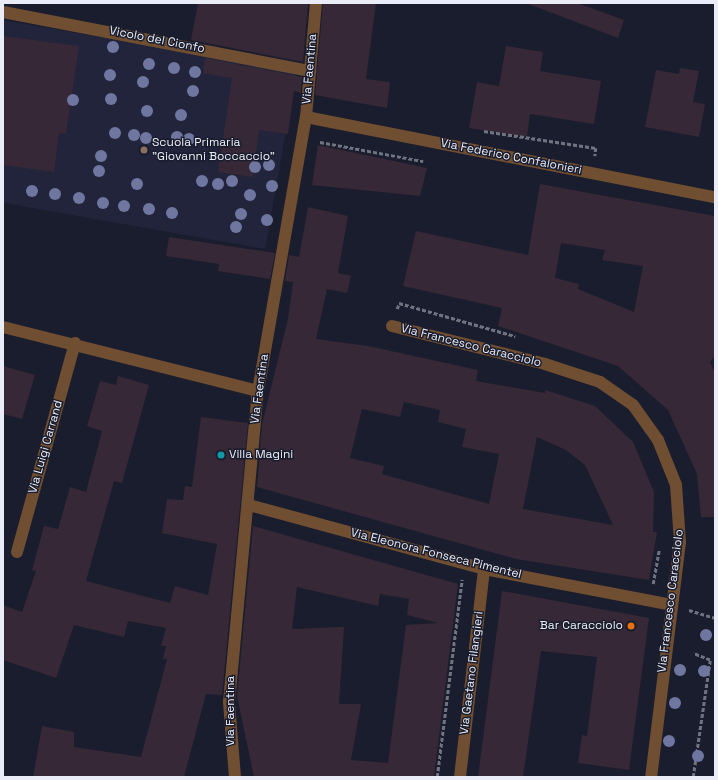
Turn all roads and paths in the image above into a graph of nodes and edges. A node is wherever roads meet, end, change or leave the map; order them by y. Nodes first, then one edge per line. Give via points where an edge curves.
1 (316, 3) edge
2 (3, 12) edge
3 (310, 71) junction
4 (306, 117) junction
5 (314, 141) dead end
6 (431, 162) dead end
7 (715, 197) edge
8 (392, 326) joint
9 (3, 327) edge
10 (517, 337) dead end
11 (75, 343) junction
12 (258, 390) junction
13 (249, 505) junction
14 (660, 542) dead end
15 (16, 552) dead end
16 (484, 569) junction
17 (462, 580) dead end
18 (653, 585) dead end
19 (672, 605) junction
20 (715, 618) edge
21 (693, 653) dead end
22 (235, 777) edge
23 (437, 777) edge
24 (460, 777) edge
25 (651, 777) edge
26 (693, 777) edge

1 - 3 street, Via Faentina
2 - 3 street, Vicolo del Cionfo
3 - 4 street, Via Faentina
4 - 7 street, Via Federico Confalonieri
4 - 12 street, Via Faentina
5 - 6 path
8 - 10 path via 399,303
8 - 19 street, Via Francesco Caracciolo via 572,372 600,382 633,405 658,440 676,485 680,542
9 - 11 street
11 - 12 street
11 - 15 street, Via Luigi Carrand
12 - 13 street, Via Faentina
13 - 16 street, Via Eleonora Fonseca Pimentel
13 - 22 street, Via Faentina via 229,702
14 - 18 path
16 - 19 street, Via Eleonora Fonseca Pimentel
16 - 24 street, Via Gaetano Filangieri
17 - 23 path
19 - 20 path
19 - 25 street, Via Francesco Caracciolo
21 - 26 path via 710,660

